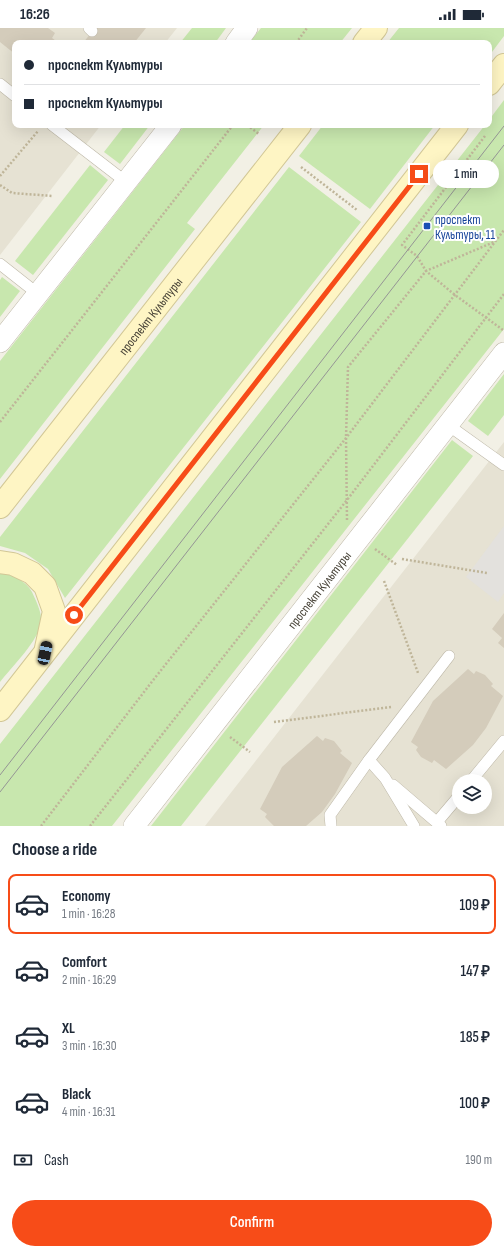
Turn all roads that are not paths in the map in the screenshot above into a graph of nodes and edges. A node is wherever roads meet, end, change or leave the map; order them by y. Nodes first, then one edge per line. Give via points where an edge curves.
1 (247, 28) edge
2 (376, 28) edge
3 (238, 40) edge
4 (366, 40) edge
5 (504, 65) edge
6 (492, 80) edge
7 (0, 84) edge
8 (12, 94) edge
9 (56, 128) edge
10 (169, 128) edge
11 (298, 128) edge
12 (455, 128) edge
13 (126, 182) junction
14 (0, 264) edge
15 (38, 294) junction
16 (0, 342) edge
17 (504, 353) edge
18 (448, 425) junction
19 (504, 465) edge
20 (0, 507) edge
21 (0, 562) edge
22 (45, 653) junction
23 (449, 656) dead end
24 (0, 710) edge
25 (504, 741) edge
26 (369, 760) junction
27 (477, 774) edge
28 (385, 778) junction
29 (452, 806) edge
30 (439, 824) edge
31 (134, 826) edge
32 (331, 826) edge
33 (414, 826) edge

1 - 3 street
2 - 4 main road
5 - 6 main road
7 - 8 lane
9 - 13 lane
10 - 13 street
11 - 20 main road, проспект Культуры
12 - 22 main road
13 - 15 street
14 - 15 lane
15 - 16 street
17 - 18 street, проспект Культуры
18 - 19 lane
18 - 31 street, проспект Культуры
21 - 22 main road via 13,564 32,573 45,586 54,611
22 - 24 main road
23 - 26 lane
25 - 27 lane
26 - 28 lane
26 - 32 lane via 330,815
28 - 30 lane
28 - 33 lane
29 - 30 lane

